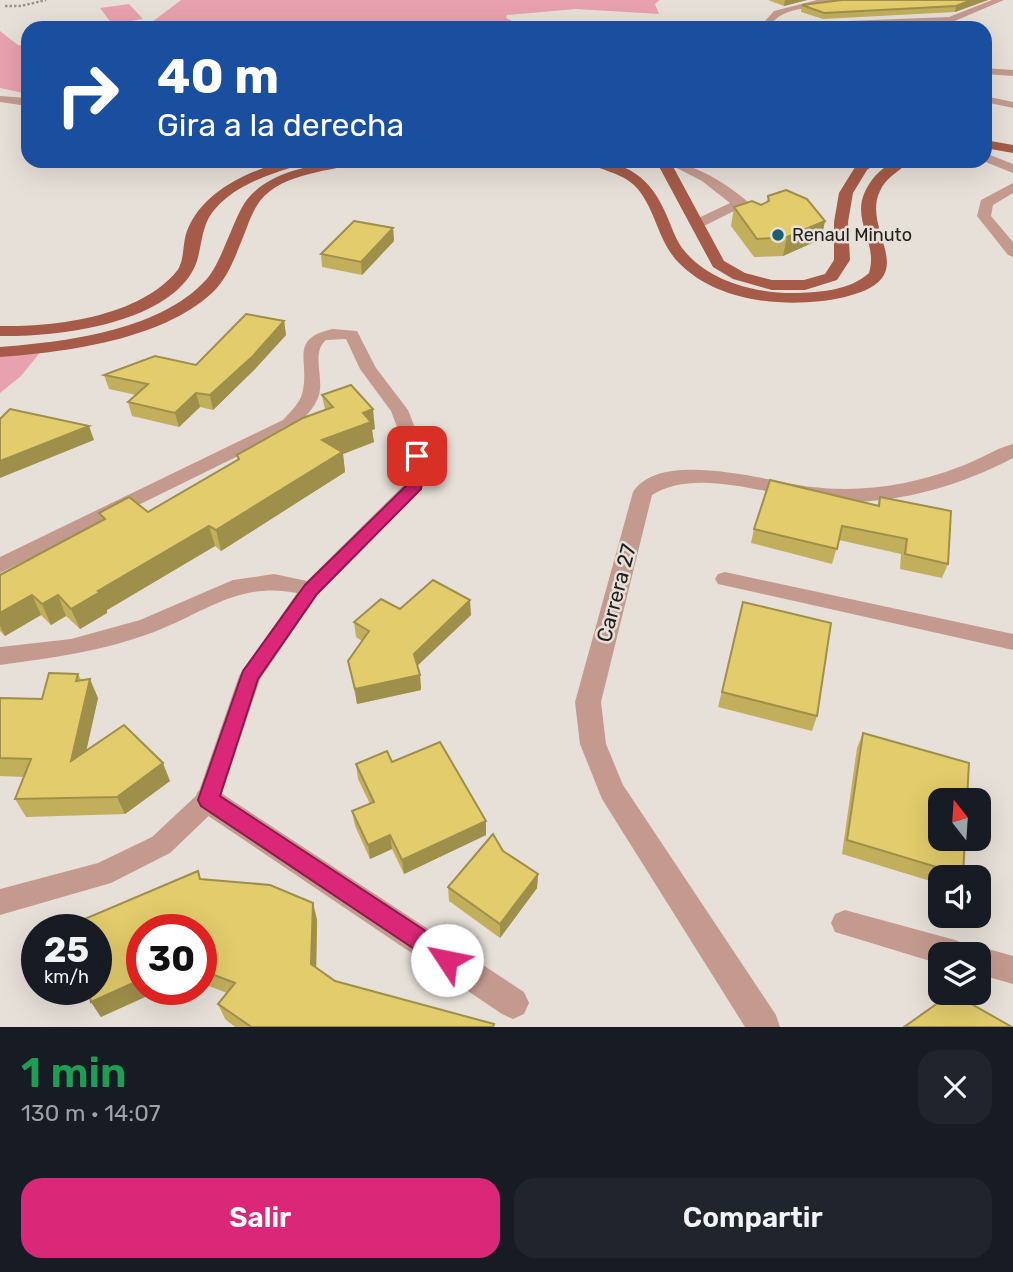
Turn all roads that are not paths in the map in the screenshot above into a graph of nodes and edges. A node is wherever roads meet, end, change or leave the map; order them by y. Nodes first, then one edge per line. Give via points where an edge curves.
1 (846, 0) edge
2 (1000, 0) edge
3 (767, 21) edge
4 (907, 21) edge
5 (992, 72) edge
6 (1013, 73) edge
7 (0, 99) edge
8 (992, 100) edge
9 (21, 101) edge
10 (1013, 105) edge
11 (992, 145) edge
12 (1013, 149) edge
13 (992, 153) edge
14 (1013, 156) edge
15 (992, 160) edge
16 (273, 168) edge
17 (322, 168) edge
18 (619, 168) edge
19 (667, 168) edge
20 (684, 168) edge
21 (861, 168) edge
22 (892, 168) edge
23 (1013, 169) edge
24 (1013, 187) edge
25 (1006, 194) edge
26 (738, 204) junction
27 (757, 217) edge
28 (697, 224) junction
29 (1013, 252) edge
30 (0, 331) edge
31 (0, 352) edge
32 (1013, 450) edge
33 (0, 566) edge
34 (725, 579) dead end
35 (311, 589) junction
36 (1013, 642) edge
37 (0, 656) edge
38 (208, 800) junction
39 (0, 902) edge
40 (845, 923) dead end
41 (928, 946) edge
42 (991, 964) edge
43 (1013, 970) edge
44 (513, 1003) dead end
45 (764, 1027) edge

1 - 3 lane via 783,10
2 - 4 lane via 950,20
5 - 6 street
7 - 9 street
8 - 10 lane
11 - 12 main road
13 - 14 main road
15 - 23 street
16 - 30 main road via 216,199 200,215 185,272 161,295 122,312 62,328
17 - 31 main road via 271,185 252,201 221,270 206,289 178,307 98,338 42,350
18 - 22 main road via 648,190 674,248 690,267 743,292 785,299 827,296 873,279 880,264 868,216 871,195
19 - 28 main road
20 - 26 lane via 706,178
21 - 28 main road via 846,193 842,260 831,277 805,285 783,285 739,276 718,264
24 - 25 street
25 - 29 street via 986,203 985,216
26 - 27 lane
26 - 28 lane
32 - 45 street, Carrera 27 via 987,465 873,495 816,494 694,476 661,481 643,492 588,702 593,744 612,792
33 - 35 lane via 289,424 312,390 309,353 317,340 333,332 352,334 368,369 398,410 417,456 415,485
34 - 36 lane
35 - 37 lane via 274,582 233,587 146,626 71,647
35 - 38 lane via 250,677
38 - 39 lane via 161,845 102,874
38 - 44 street
40 - 41 lane
42 - 43 lane

